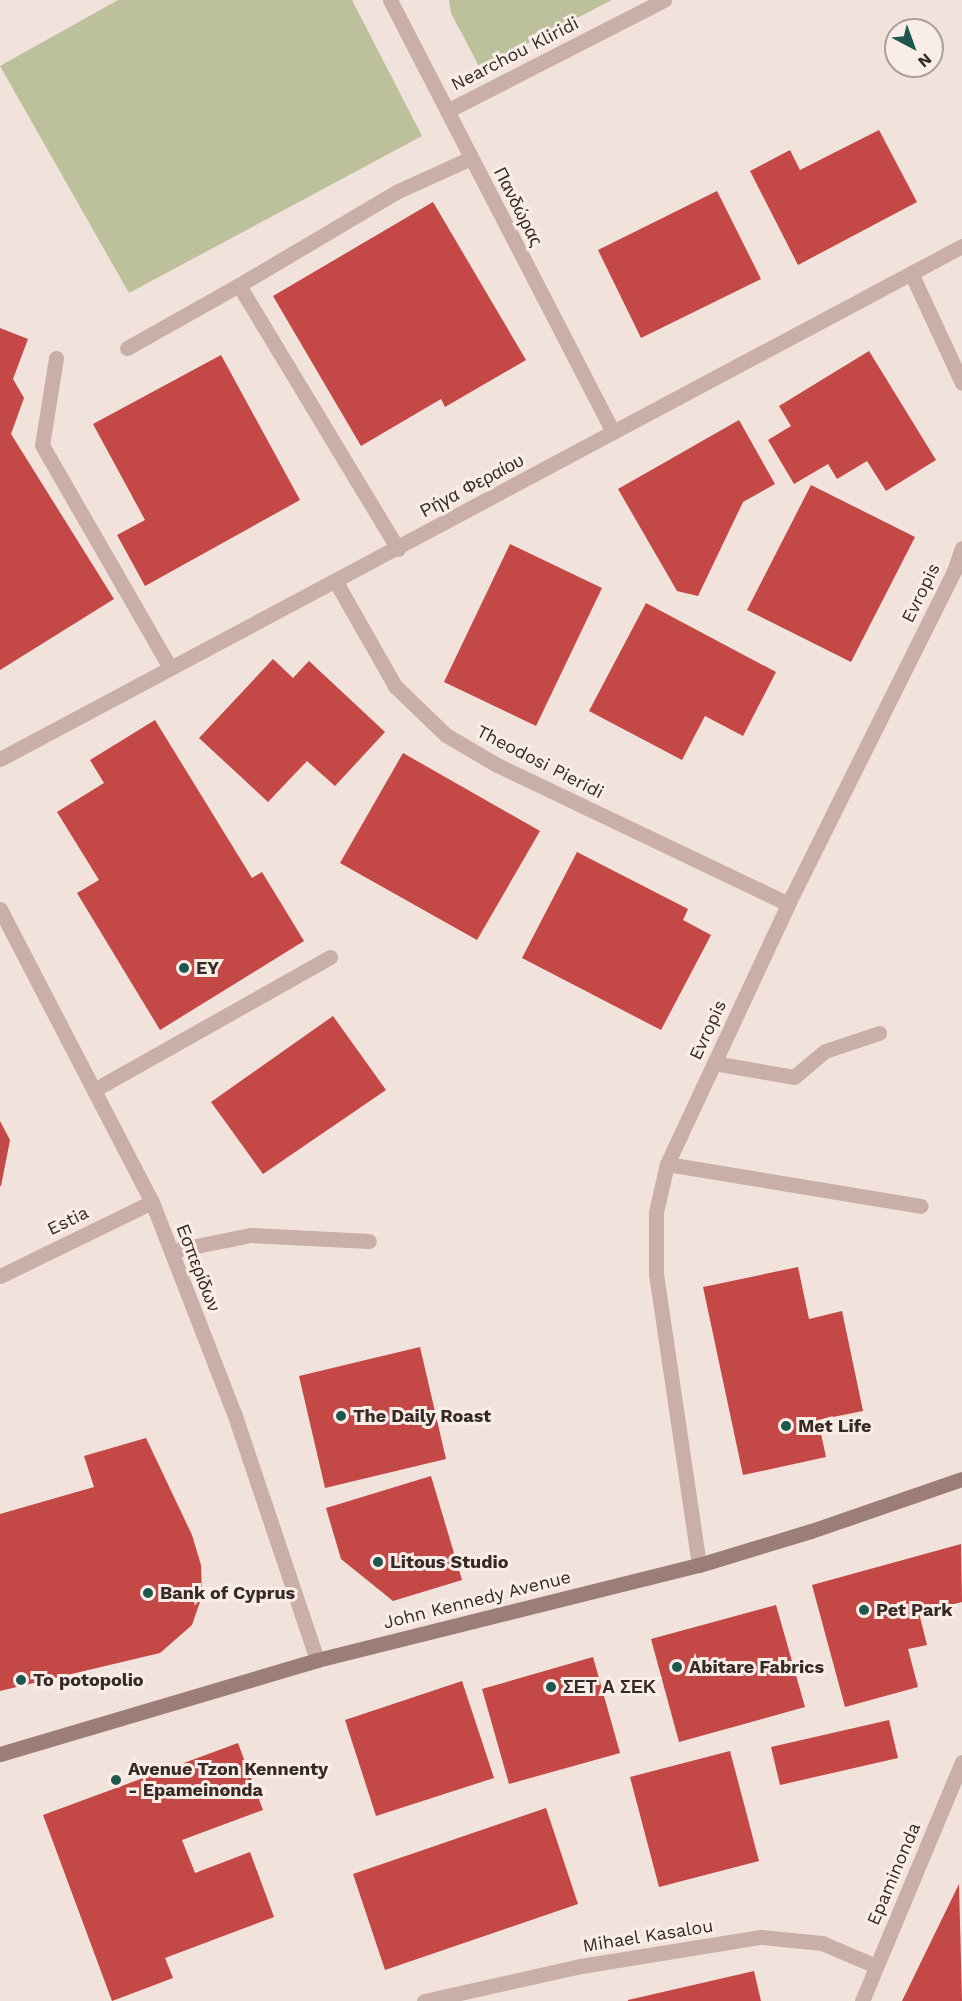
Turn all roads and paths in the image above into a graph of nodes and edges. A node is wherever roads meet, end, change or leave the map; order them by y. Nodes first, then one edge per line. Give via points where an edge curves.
1 (390, 0) edge
2 (664, 0) edge
3 (447, 111) junction
4 (471, 158) junction
5 (962, 246) edge
6 (911, 273) junction
7 (239, 285) junction
8 (127, 348) dead end
9 (56, 358) dead end
10 (962, 383) edge
11 (613, 432) junction
12 (962, 548) edge
13 (398, 549) junction
14 (336, 582) junction
15 (170, 668) junction
16 (0, 759) edge
17 (788, 904) junction
18 (0, 909) edge
19 (330, 957) dead end
20 (879, 1033) dead end
21 (714, 1063) junction
22 (94, 1090) junction
23 (667, 1164) junction
24 (152, 1202) junction
25 (921, 1206) dead end
26 (369, 1241) dead end
27 (171, 1251) junction
28 (0, 1276) edge
29 (962, 1479) edge
30 (699, 1565) junction
31 (317, 1660) junction
32 (0, 1754) edge
33 (962, 1762) edge
34 (876, 1966) junction
35 (424, 2001) edge
36 (862, 2001) edge

1 - 3 street, Πανδώρας
2 - 3 street, Nearchou Kliridi
3 - 4 street, Πανδώρας
4 - 7 street via 396,192
4 - 11 street, Πανδώρας
5 - 6 street, Ρήγα Φεραίου
6 - 10 street
6 - 11 street, Ρήγα Φεραίου
7 - 8 street
7 - 13 street
9 - 15 street via 42,445
11 - 13 street, Ρήγα Φεραίου
12 - 17 street, Evropis via 954,572
13 - 14 street, Ρήγα Φεραίου
14 - 15 street, Ρήγα Φεραίου
14 - 17 street, Theodosi Pieridi via 395,686 446,735 497,765
15 - 16 street, Ρήγα Φεραίου
17 - 21 street, Evropis
18 - 22 street, Εσπερίδων
19 - 22 street
20 - 21 street via 825,1051 794,1077
21 - 23 street, Evropis
22 - 24 street, Εσπερίδων
23 - 25 street
23 - 30 street, Evropis via 656,1212 656,1274
24 - 27 street, Εσπερίδων
24 - 28 street, Estia
26 - 27 street via 251,1235
27 - 31 street, Εσπερίδων via 234,1413
29 - 30 main road, John Kennedy Avenue
30 - 31 main road, John Kennedy Avenue
31 - 32 main road, John Kennedy Avenue
33 - 34 street, Epaminonda
34 - 35 street, Mihael Kasalou via 822,1943 761,1937 581,1966
34 - 36 street, Epaminonda

